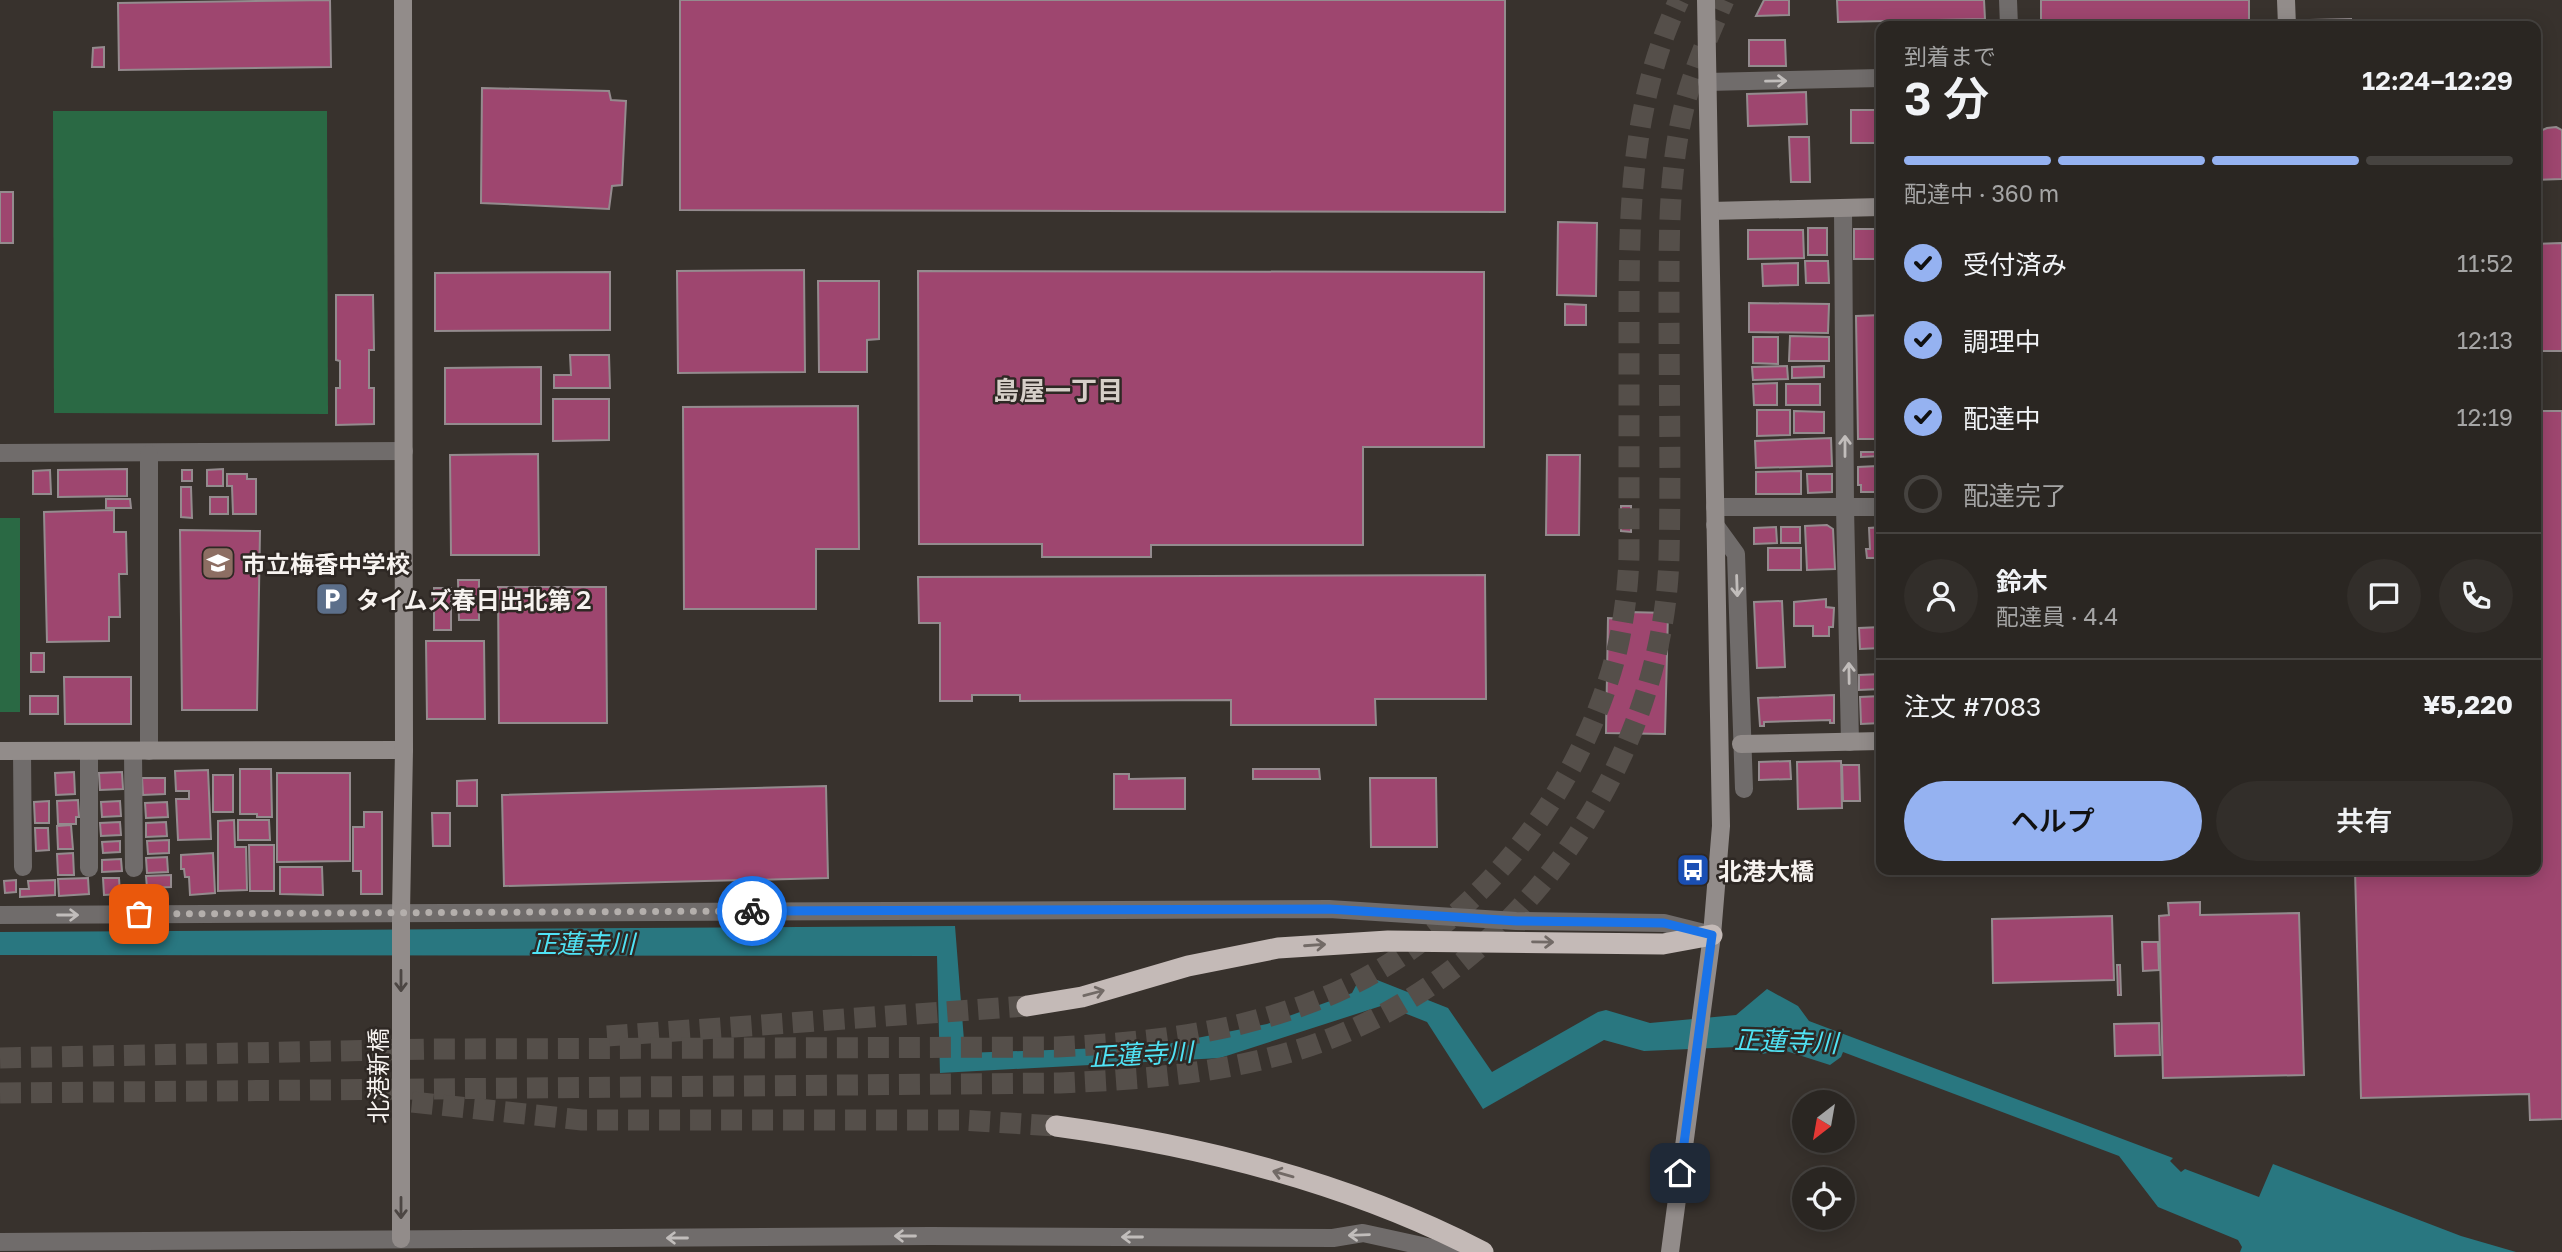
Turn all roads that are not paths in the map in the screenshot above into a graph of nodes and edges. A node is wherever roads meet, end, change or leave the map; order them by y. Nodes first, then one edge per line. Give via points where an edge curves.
1 (403, 0) edge
2 (1706, 0) edge
3 (2008, 0) edge
4 (2286, 0) edge
5 (2010, 21) edge
6 (2287, 21) edge
7 (1876, 78) edge
8 (1707, 82) junction
9 (1876, 207) edge
10 (1843, 208) junction
11 (1710, 211) junction
12 (404, 451) junction
13 (0, 453) edge
14 (149, 454) junction
15 (1876, 506) edge
16 (1845, 507) junction
17 (1715, 516) junction
18 (1850, 741) junction
19 (1876, 741) edge
20 (1741, 744) junction
21 (404, 750) junction
22 (0, 751) edge
23 (22, 751) junction
24 (89, 751) junction
25 (141, 751) junction
26 (1744, 789) dead end
27 (23, 867) dead end
28 (89, 868) dead end
29 (134, 868) dead end
30 (401, 912) junction
31 (0, 915) edge
32 (1712, 935) junction
33 (1027, 1006) tunnel mouth
34 (1056, 1126) tunnel mouth
35 (0, 1242) edge
36 (930, 1244) edge
37 (1332, 1245) edge
38 (404, 1246) edge
39 (1450, 1252) edge
40 (1483, 1252) edge
41 (1670, 1252) edge

1 - 12 street, 北港新橋
2 - 8 street
3 - 5 street
4 - 6 street
8 -> 7 street
8 - 11 street
9 - 10 street
10 - 11 street
16 -> 10 street
11 - 17 street
12 - 14 street
12 - 21 street, 北港新橋
13 - 14 street
14 - 25 street
15 - 16 street
16 - 17 street
18 -> 16 street
17 -> 20 street via 1736,554
17 - 32 street via 1721,825
18 - 19 street
18 - 20 street
20 - 26 street
21 - 25 street
21 - 30 street, 北港新橋
22 - 23 street
23 - 24 street
23 - 27 street
24 - 25 street
24 - 28 street
25 - 29 street
31 -> 30 street
30 - 32 street via 1329,909 1517,921 1664,923
30 -> 38 street, 北港新橋, bridge
33 -> 32 highway via 1082,997 1188,966 1278,948 1388,941 1663,944
32 - 41 street
40 -> 34 highway via 1432,1226 1282,1173 1129,1136
35 - 38 street
37 -> 36 street
36 -> 38 street
39 -> 37 street via 1363,1233

